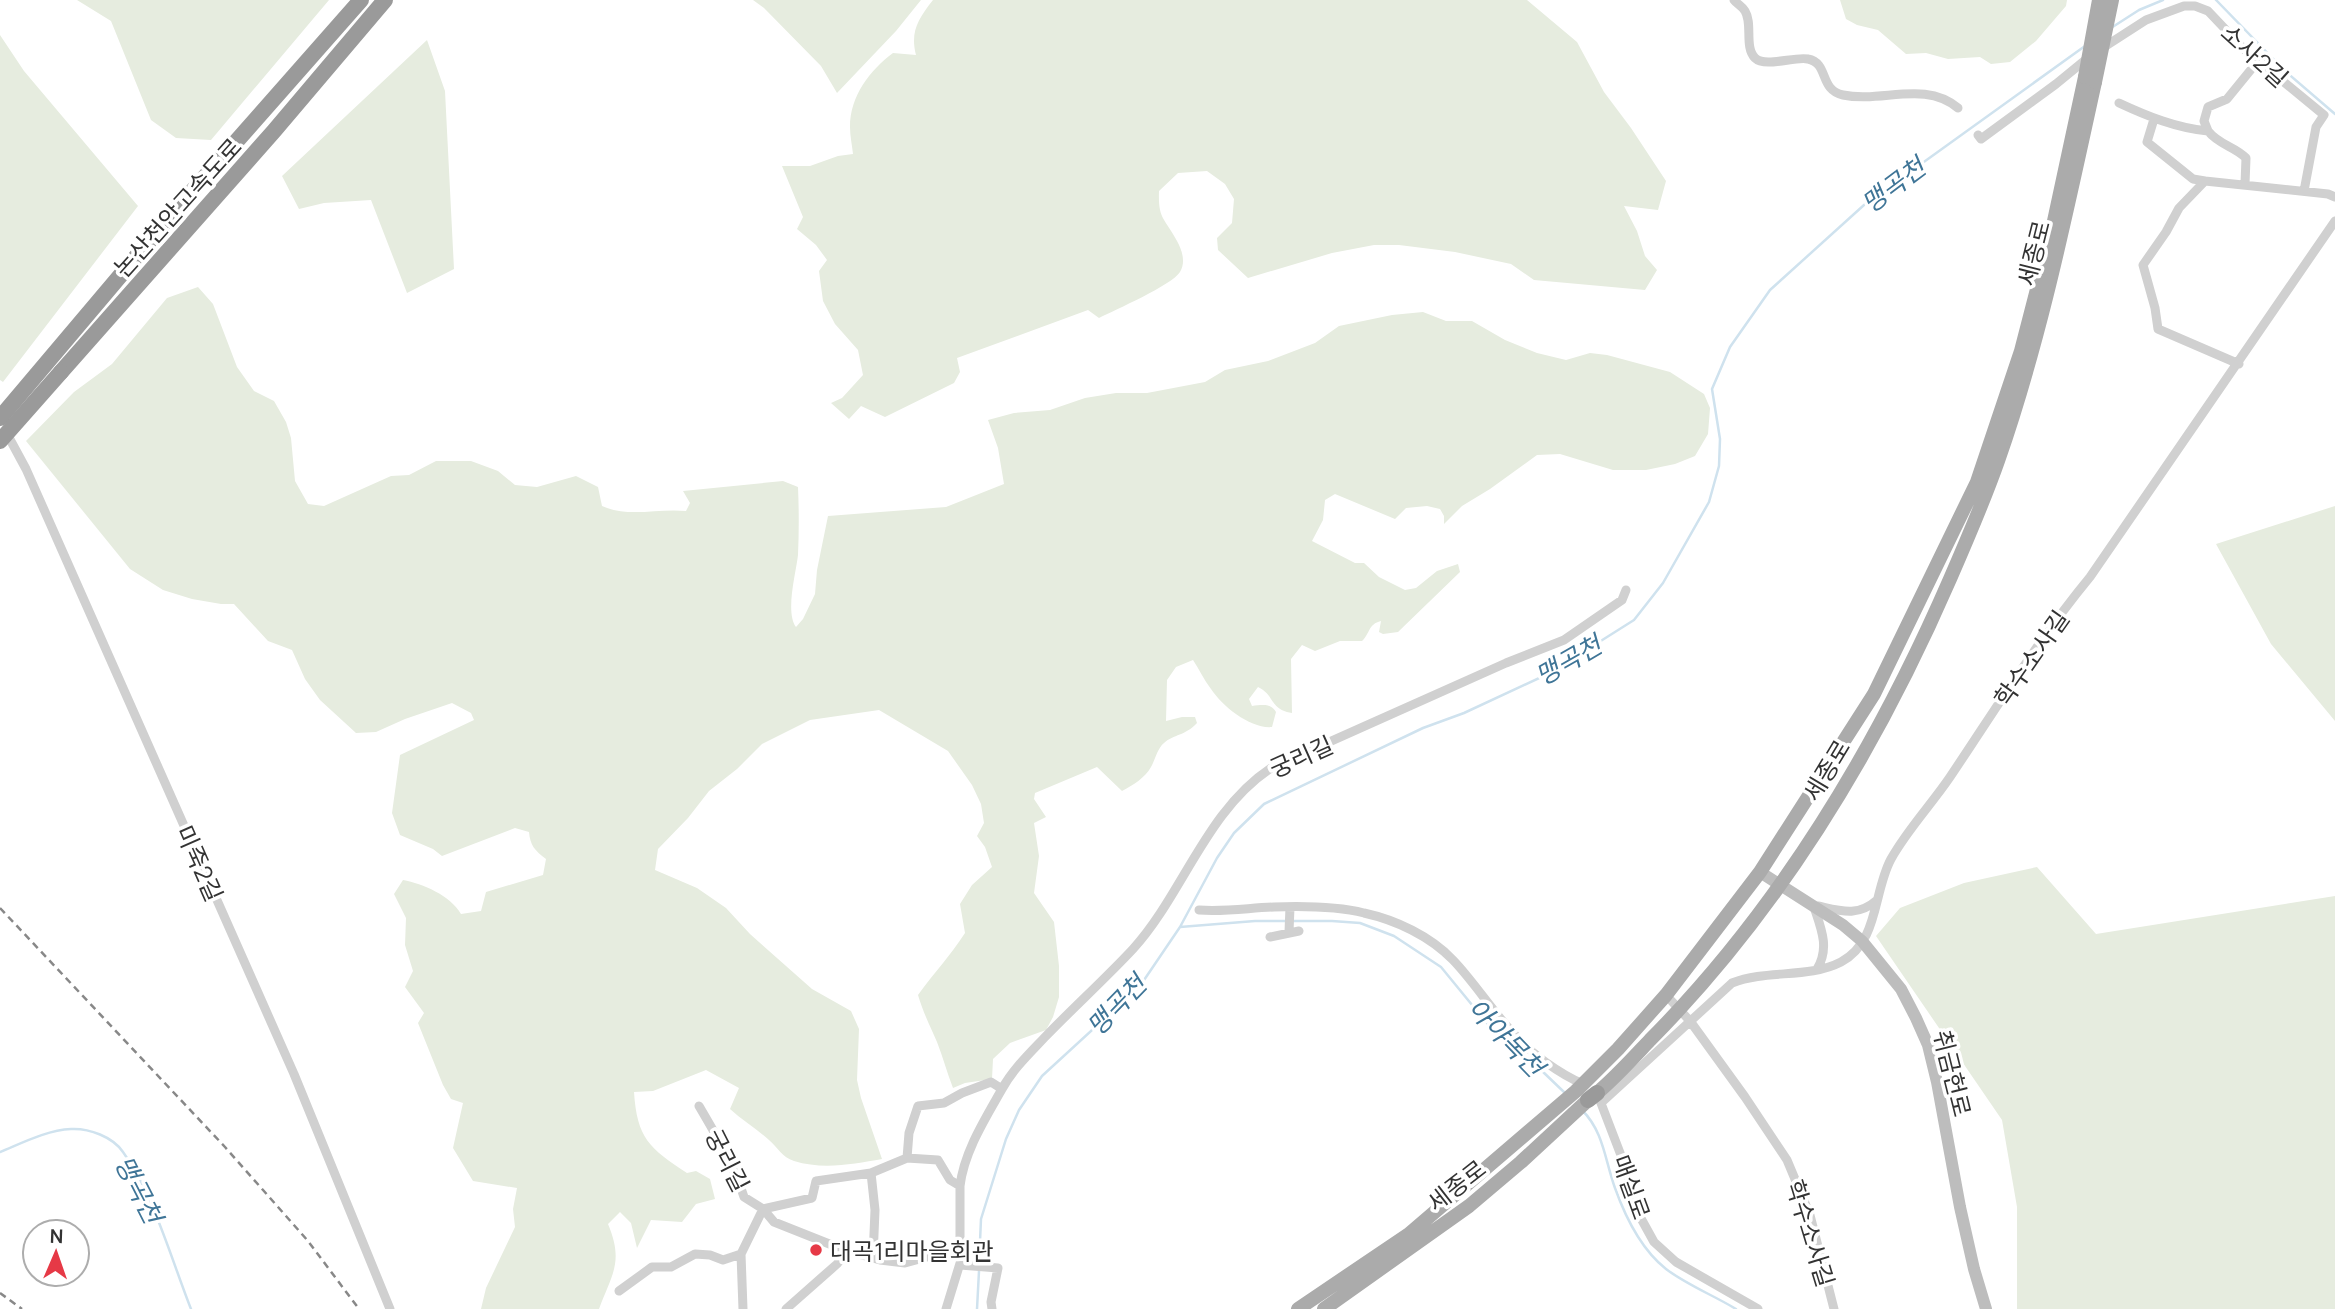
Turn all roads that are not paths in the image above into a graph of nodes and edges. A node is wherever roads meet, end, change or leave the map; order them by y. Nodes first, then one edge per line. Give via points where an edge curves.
1 (360, 0) edge
2 (385, 0) edge
3 (1734, 0) edge
4 (2099, 0) edge
5 (2112, 0) edge
6 (2258, 61) junction
7 (2090, 79) junction
8 (2119, 103) dead end
9 (1958, 108) dead end
10 (2154, 119) junction
11 (2208, 131) junction
12 (1978, 135) dead end
13 (2205, 181) junction
14 (2245, 184) junction
15 (2304, 191) junction
16 (2335, 197) edge
17 (2335, 221) edge
18 (2239, 364) junction
19 (54, 368) junction
20 (0, 419) edge
21 (0, 441) edge
22 (1626, 590) dead end
23 (1760, 872) junction
24 (1780, 884) junction
25 (1878, 898) junction
26 (1813, 905) junction
27 (1290, 906) junction
28 (1199, 910) dead end
29 (1270, 937) dead end
30 (1862, 941) junction
31 (1817, 969) junction
32 (1666, 995) junction
33 (1685, 1016) junction
34 (1002, 1089) junction
35 (1589, 1094) junction
36 (699, 1106) dead end
37 (907, 1158) junction
38 (871, 1173) junction
39 (960, 1186) junction
40 (763, 1209) junction
41 (960, 1248) junction
42 (847, 1251) junction
43 (741, 1254) junction
44 (873, 1258) junction
45 (960, 1265) junction
46 (619, 1291) dead end
47 (390, 1309) edge
48 (744, 1309) edge
49 (786, 1309) edge
50 (946, 1309) edge
51 (992, 1309) edge
52 (1298, 1309) edge
53 (1324, 1309) edge
54 (1758, 1309) edge
55 (1834, 1309) edge
56 (1986, 1309) edge

1 - 19 highway, 논산천안고속도로 via 174,212
2 - 19 highway, 논산천안고속도로 via 274,131
3 - 9 street via 1745,11 1752,52 1760,61 1807,58 1819,64 1834,93 1934,94
4 - 7 main road, bridge
5 - 7 main road, bridge
6 - 11 street via 2227,99 2208,107 2204,121
6 - 12 street, 소사2길 via 2208,11 2184,6 2127,31 2000,126 1980,139
6 - 15 street, 소사2길 via 2324,115 2316,127
7 - 23 main road, 세종로 via 2021,351 1977,482 1874,694
7 - 24 main road, 세종로 via 2031,356 1973,526 1925,636 1875,733
8 - 10 street
10 - 11 street
10 - 13 street via 2147,142 2193,179
11 - 14 street via 2246,158
13 - 14 street
13 - 18 street via 2179,208 2143,264 2158,328
14 - 15 street
15 - 16 street
17 - 18 street, 학수소사길
18 - 25 street, 학수소사길 via 1892,858
19 - 20 highway, 논산천안고속도로
19 - 21 highway, 논산천안고속도로, bridge
20 - 47 street, 미죽2길 via 289,1062
22 - 34 street, 궁리길 via 1622,600 1564,640 1255,778 1200,846 1134,948 1027,1056
23 - 24 main road, 취금헌로
23 - 32 main road, 세종로
24 - 26 main road, 취금헌로
24 - 33 main road, 세종로
25 - 26 street via 1867,909 1855,912
25 - 30 street, 학수소사길
26 - 30 main road, 취금헌로
26 - 31 street via 1824,934
27 - 28 street
27 - 29 street via 1294,932
27 - 35 street via 1363,912 1428,940 1452,959 1516,1037
30 - 31 street, 학수소사길 via 1842,961
30 - 56 main road, 취금헌로 via 1901,989 1928,1045 1960,1207
31 - 33 street, 학수소사길 via 1749,976
32 - 33 street, 학수소사길
32 - 35 main road, 세종로 via 1618,1049
33 - 35 main road, 세종로
33 - 55 street, 학수소사길 via 1787,1160 1810,1215
34 - 37 street via 991,1082 944,1102 918,1106
34 - 39 street, 궁리길 via 976,1137
35 - 52 main road, 세종로 via 1560,1105 1409,1234
35 - 53 main road, 세종로 via 1574,1114 1469,1206
35 - 54 street, 매실로 via 1627,1171 1639,1213 1654,1242 1676,1262
36 - 40 street, 궁리길 via 721,1142 744,1197
37 - 38 street, 궁리길
37 - 39 street via 938,1160 950,1180
38 - 40 street, 궁리길 via 816,1181 812,1198
38 - 44 street
39 - 41 street, 궁리길
40 - 42 street, 궁리길 via 774,1222
40 - 43 street, 궁리길
41 - 44 street, 궁리길 via 905,1263
41 - 45 street, 궁리길
42 - 44 street, 궁리길
42 - 49 street
43 - 46 street via 723,1260 695,1254 671,1267 652,1267
43 - 48 street, 궁리길
45 - 50 street, 궁리길
45 - 51 street via 998,1268

